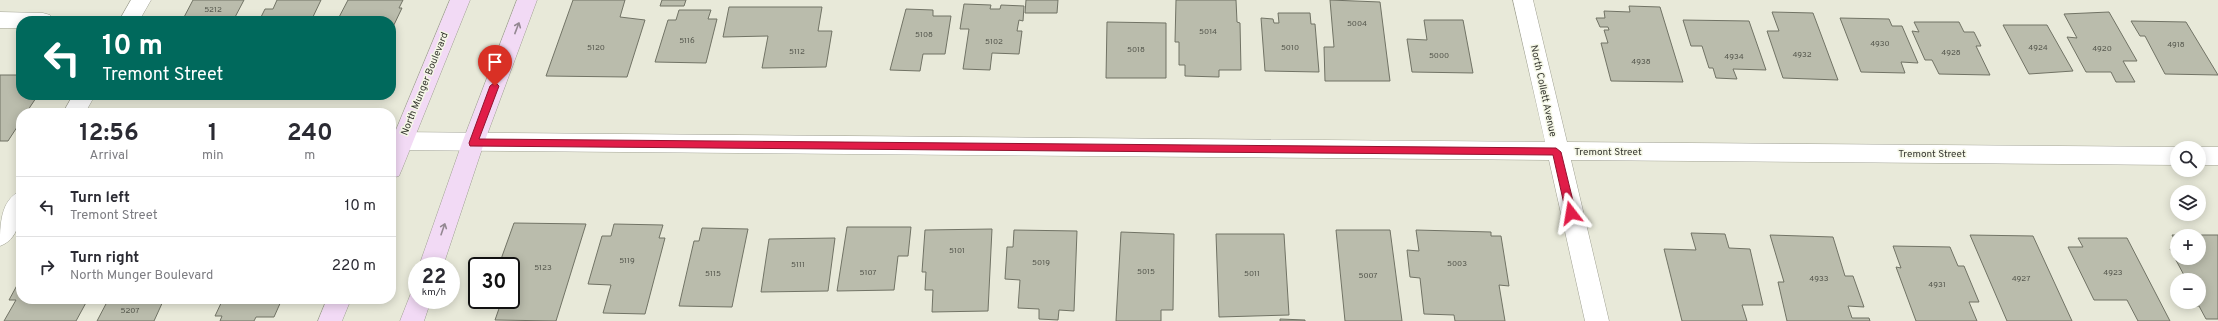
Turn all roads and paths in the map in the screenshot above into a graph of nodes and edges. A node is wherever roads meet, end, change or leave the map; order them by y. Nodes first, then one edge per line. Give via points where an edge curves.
1 (141, 0) edge
2 (460, 0) edge
3 (527, 0) edge
4 (1523, 0) edge
5 (132, 16) edge
6 (0, 20) edge
7 (16, 20) edge
8 (396, 142) edge
9 (473, 143) junction
10 (1556, 152) junction
11 (2170, 156) edge
12 (2206, 156) edge
13 (2218, 156) edge
14 (16, 209) edge
15 (0, 236) edge
16 (434, 257) edge
17 (337, 304) edge
18 (416, 309) edge
19 (330, 321) edge
20 (412, 321) edge
21 (1597, 321) edge

1 - 5 street
2 - 8 main road, North Munger Boulevard
9 -> 3 main road
4 - 10 street, North Collett Avenue
6 - 7 street
8 - 9 street, Tremont Street
9 - 10 street, Tremont Street
16 -> 9 main road
10 - 11 street, Tremont Street
10 - 21 street, North Collett Avenue
12 - 13 street
14 - 15 street
17 - 19 main road
18 - 20 main road

